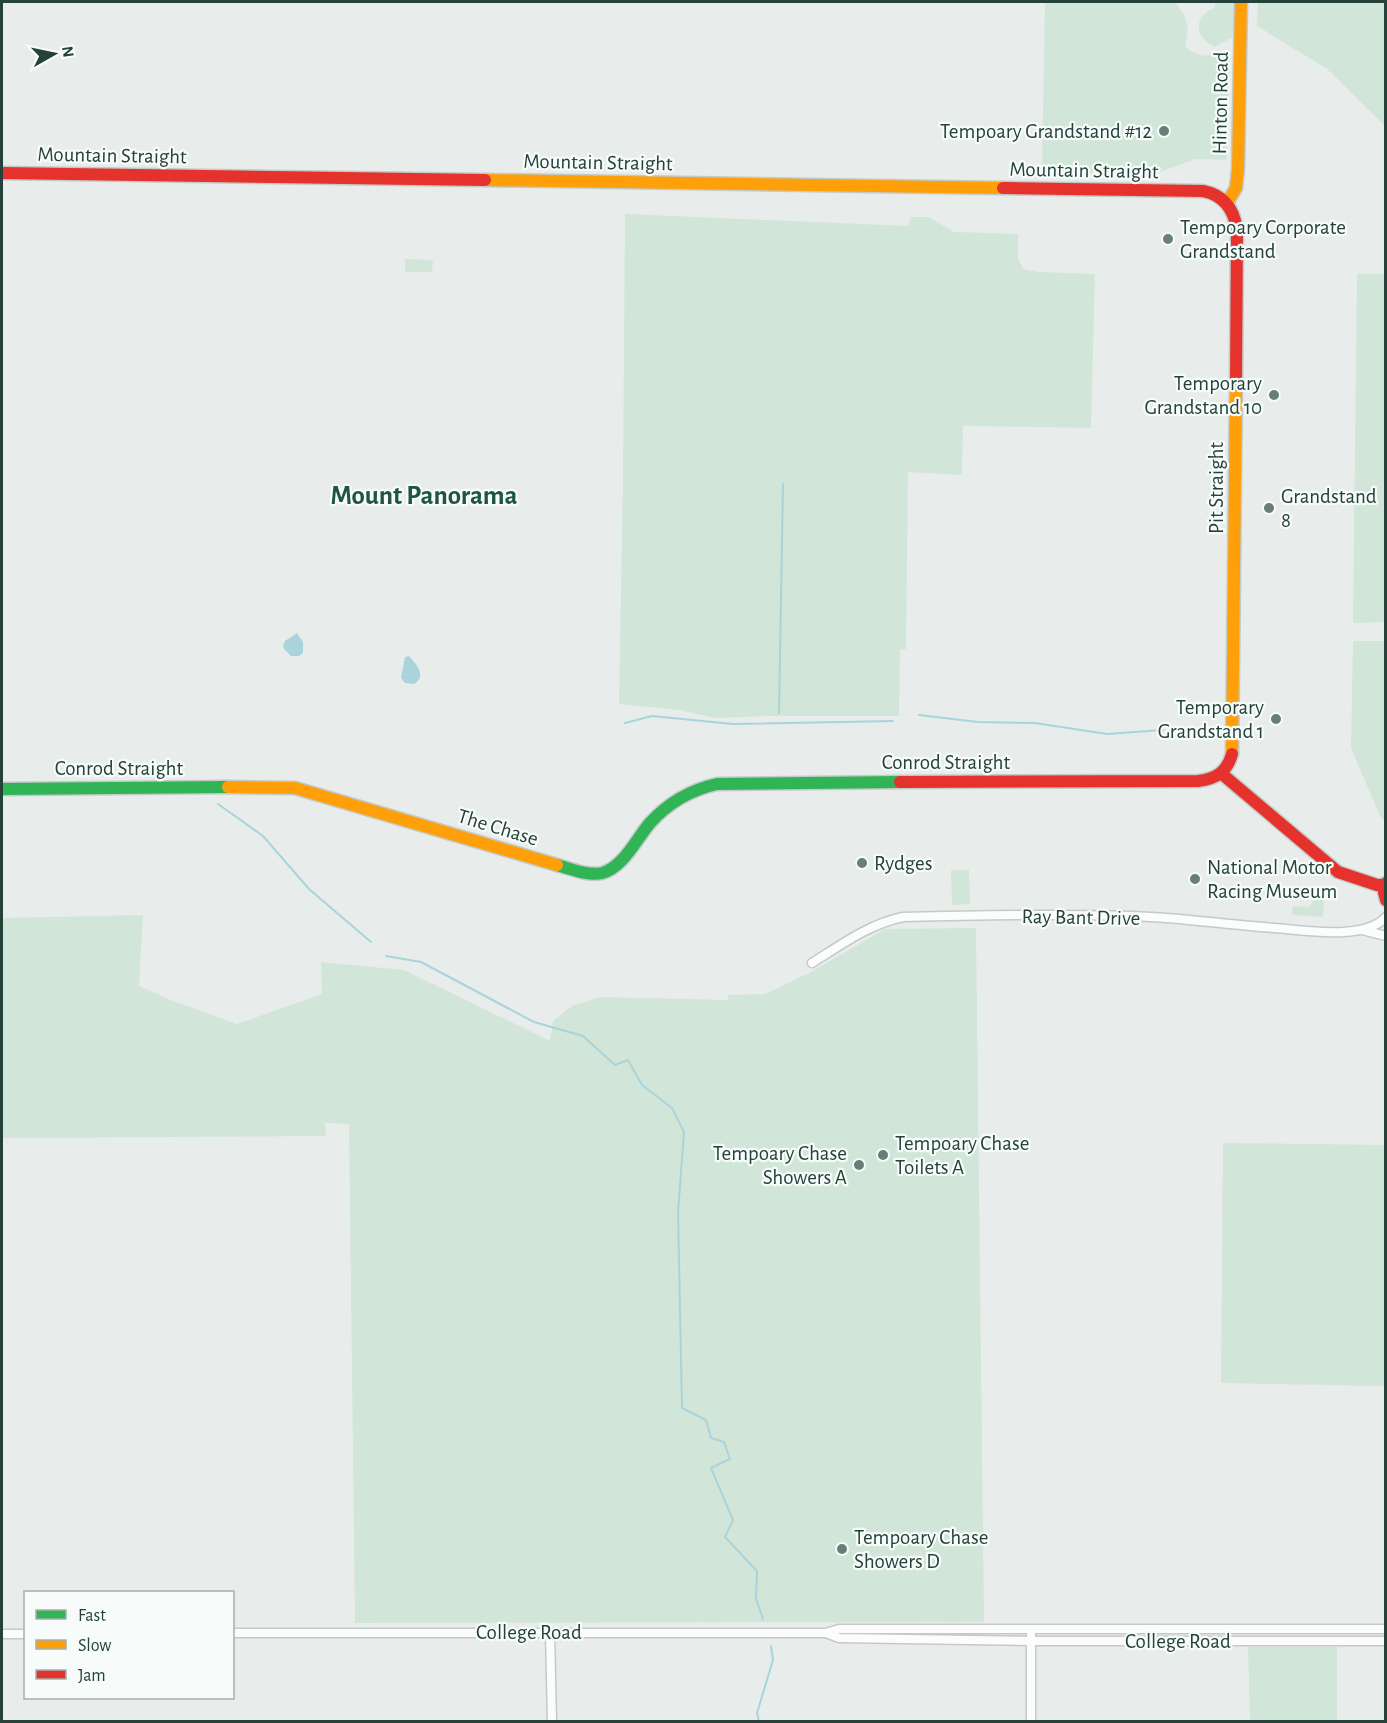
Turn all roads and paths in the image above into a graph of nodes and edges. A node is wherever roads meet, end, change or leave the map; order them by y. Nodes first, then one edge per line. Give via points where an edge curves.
1 (1241, 2) edge
2 (2, 173) edge
3 (1227, 203) junction
4 (1222, 774) junction
5 (717, 784) joint
6 (237, 787) joint
7 (2, 789) edge
8 (1385, 884) edge
9 (1386, 900) edge
10 (1386, 917) edge
11 (1362, 930) junction
12 (1386, 936) edge
13 (812, 963) dead end
14 (970, 1628) junction
15 (1031, 1629) junction
16 (1386, 1629) edge
17 (550, 1632) junction
18 (234, 1633) edge
19 (826, 1633) junction
20 (2, 1634) edge
21 (24, 1634) edge
22 (970, 1639) junction
23 (1031, 1641) junction
24 (1386, 1641) edge
25 (552, 1722) edge
26 (1031, 1722) edge

1 - 3 street, Hinton Road via 1238,169 1236,188
2 - 3 street, Mountain Straight via 1193,190 1211,192
3 - 4 street, Pit Straight via 1237,230 1233,746
4 - 5 street, Conrod Straight via 1207,781 1176,782
4 - 8 street via 1338,872
5 - 6 street, The Chase via 687,793 669,804 618,863 596,873 308,791
6 - 7 street, Conrod Straight
8 - 9 street
10 - 11 street, Ray Bant Drive
11 - 12 street, Ray Bant Drive
11 - 13 street, Ray Bant Drive via 1338,932 1132,916 903,917 884,921
14 - 15 street, College Road
14 - 19 street, College Road via 839,1629
14 - 22 street
15 - 16 street, College Road
15 - 23 street
17 - 18 street, College Road
17 - 19 street, College Road
17 - 25 street
19 - 22 street, College Road via 839,1638
20 - 21 street
22 - 23 street, College Road
23 - 24 street, College Road
23 - 26 street

